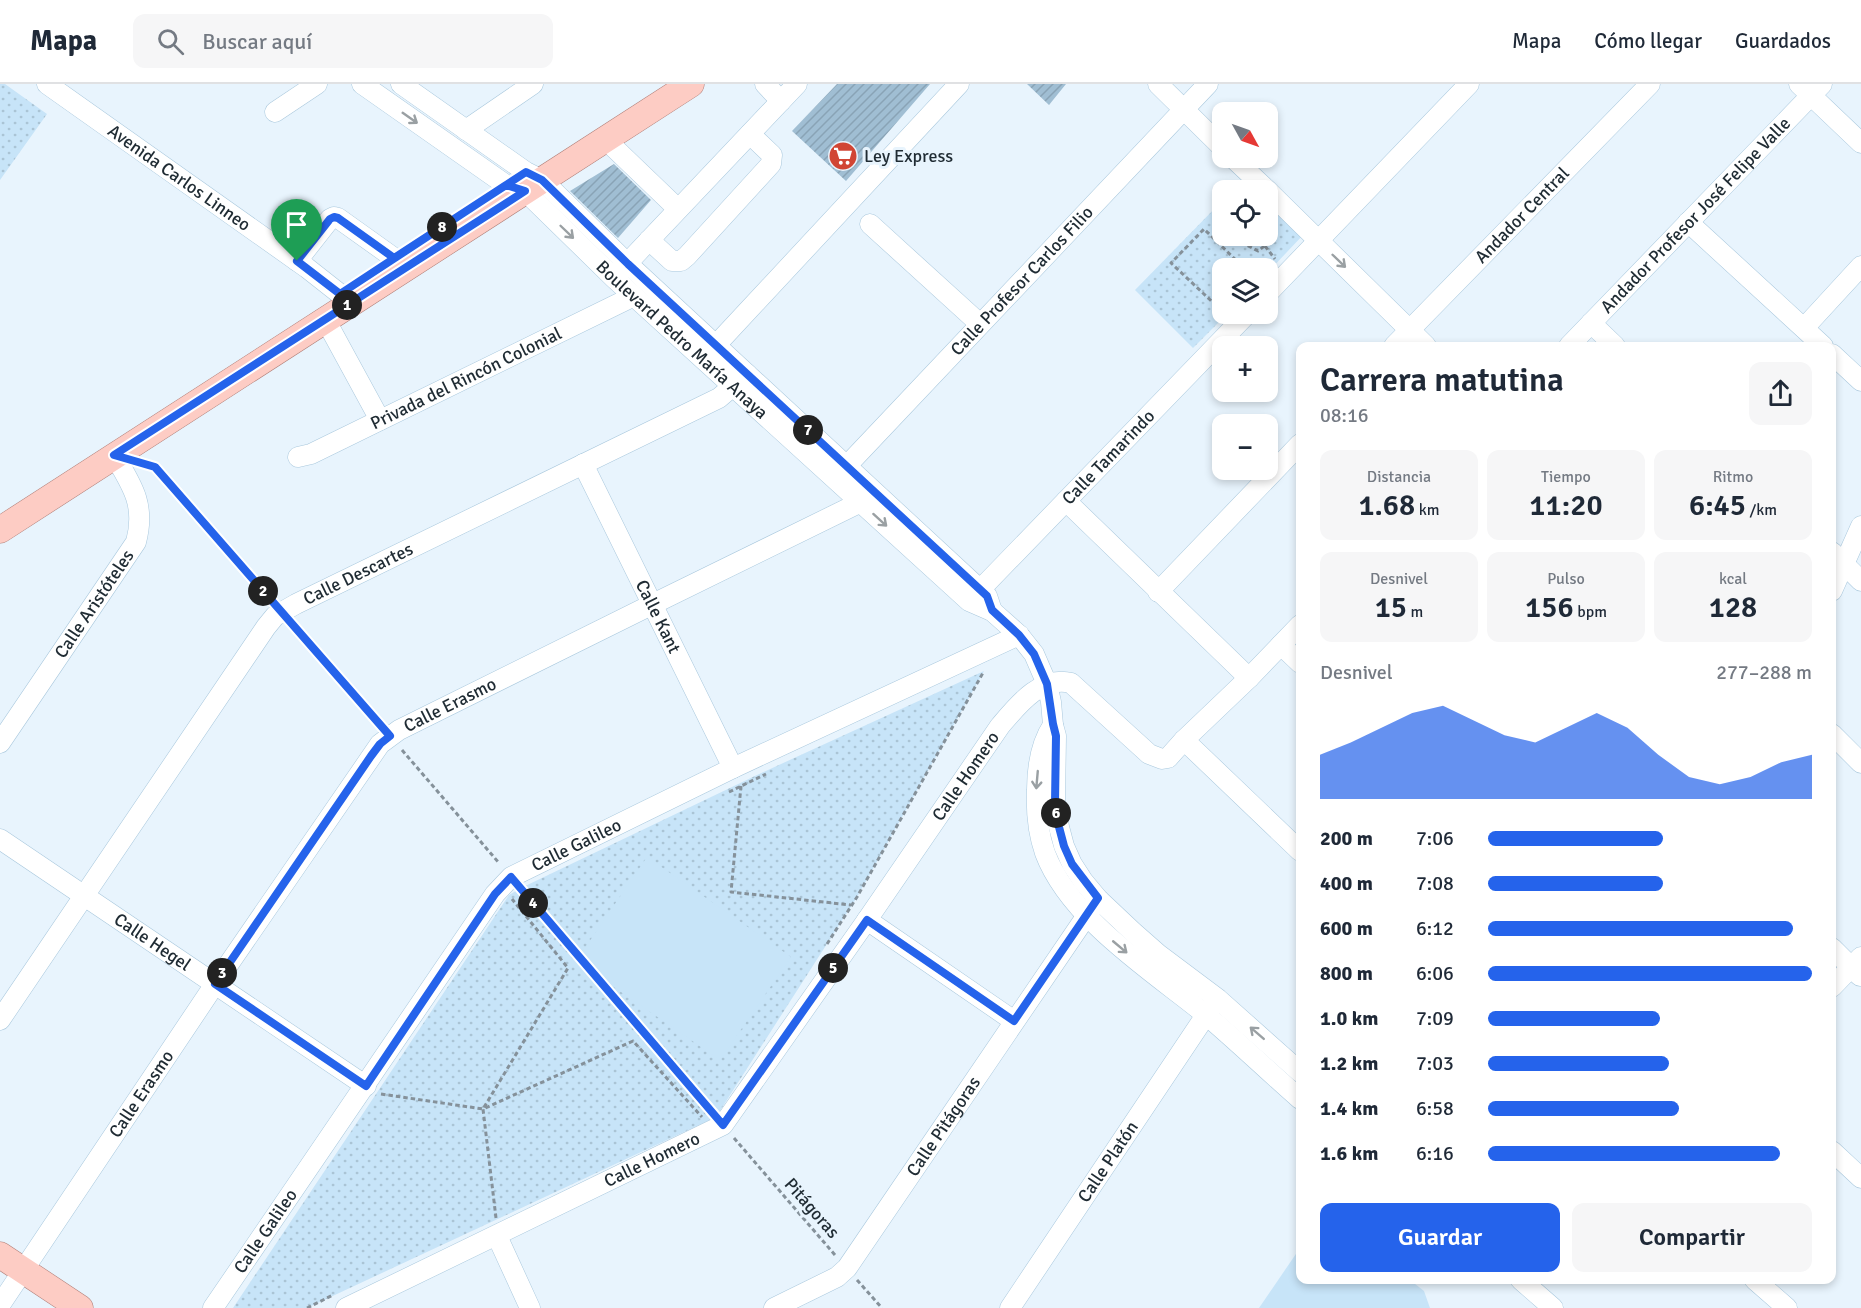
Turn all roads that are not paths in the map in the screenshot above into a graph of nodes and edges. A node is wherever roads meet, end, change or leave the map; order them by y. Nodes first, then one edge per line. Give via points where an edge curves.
1 (47, 84) edge
2 (317, 84) edge
3 (362, 84) edge
4 (401, 84) edge
5 (534, 84) edge
6 (666, 84) edge
7 (691, 84) edge
8 (765, 84) edge
9 (797, 84) edge
10 (959, 84) edge
11 (1158, 84) edge
12 (1208, 84) edge
13 (1469, 84) edge
14 (1650, 84) edge
15 (1811, 88) edge
16 (781, 101) junction
17 (1184, 109) junction
18 (275, 112) dead end
19 (466, 130) junction
20 (750, 134) junction
21 (1212, 137) edge
22 (605, 139) junction
23 (1861, 143) edge
24 (1243, 168) edge
25 (1256, 180) edge
26 (525, 182) junction
27 (1278, 202) edge
28 (678, 209) junction
29 (1688, 222) junction
30 (870, 224) dead end
31 (649, 240) junction
32 (1318, 240) junction
33 (394, 258) junction
34 (297, 261) junction
35 (1861, 266) edge
36 (621, 271) junction
37 (1278, 282) edge
38 (340, 294) junction
39 (634, 296) junction
40 (325, 319) junction
41 (1591, 323) junction
42 (980, 324) junction
43 (1237, 324) edge
44 (1804, 328) junction
45 (1410, 330) junction
46 (1398, 342) edge
47 (1422, 342) edge
48 (1573, 342) edge
49 (1611, 342) edge
50 (1819, 342) edge
51 (716, 345) junction
52 (1836, 358) edge
53 (740, 380) junction
54 (1861, 381) edge
55 (380, 420) junction
56 (1296, 448) edge
57 (114, 455) junction
58 (298, 457) dead end
59 (583, 464) junction
60 (841, 472) junction
61 (1066, 501) junction
62 (861, 502) junction
63 (0, 514) edge
64 (1861, 526) edge
65 (0, 530) edge
66 (1838, 558) edge
67 (1861, 581) edge
68 (1158, 592) junction
69 (975, 595) junction
70 (652, 604) junction
71 (1296, 629) edge
72 (1019, 635) junction
73 (1281, 645) junction
74 (1296, 659) edge
75 (1249, 678) junction
76 (1047, 684) junction
77 (1053, 724) junction
78 (1836, 738) edge
79 (1184, 740) junction
80 (0, 743) edge
81 (1861, 763) edge
82 (737, 777) junction
83 (0, 839) edge
84 (1296, 847) edge
85 (84, 896) junction
86 (1098, 898) junction
87 (1086, 915) junction
88 (867, 920) junction
89 (1836, 951) edge
90 (1858, 967) edge
91 (215, 984) junction
92 (1836, 984) edge
93 (1218, 999) junction
94 (1206, 1015) junction
95 (0, 1020) edge
96 (1014, 1021) junction
97 (1296, 1059) edge
98 (1276, 1078) junction
99 (371, 1090) junction
100 (1296, 1096) edge
101 (1836, 1155) edge
102 (1861, 1178) edge
103 (497, 1228) junction
104 (0, 1255) edge
105 (24, 1270) junction
106 (1530, 1284) edge
107 (1759, 1284) edge
108 (4, 1300) edge
109 (342, 1301) edge
110 (80, 1308) edge
111 (213, 1308) edge
112 (530, 1308) edge
113 (774, 1308) edge
114 (1010, 1308) edge
115 (1553, 1308) edge
116 (1786, 1308) edge

1 - 34 street, Avenida Carlos Linneo
2 - 18 street
3 -> 26 street, Boulevard Pedro María Anaya
4 - 19 street, Boulevard Pedro María Anaya
5 - 19 street
6 - 26 main road
7 - 22 main road
8 - 16 street
9 - 16 street
10 - 51 street
11 - 17 street
12 - 17 street, Calle Profesor Carlos Filio
13 - 32 street
14 - 45 street, Andador Central
15 - 23 street
15 - 29 street, Andador Profesor José Felipe Valle
16 - 20 street
17 - 21 street
17 - 42 street, Calle Profesor Carlos Filio
19 - 26 street, Boulevard Pedro María Anaya
20 - 28 street
20 - 31 street via 772,155 771,164 687,256 672,261
22 - 26 main road
22 - 28 street
24 - 25 street
26 - 33 main road
26 - 36 street, Boulevard Pedro María Anaya
26 - 40 main road
27 - 32 street
28 - 31 street
29 - 41 street, Andador Profesor José Felipe Valle
29 - 44 street
30 - 42 street
31 - 36 street
32 - 37 street
32 -> 45 street
33 - 34 street via 334,217
33 - 38 main road
34 - 38 street, Avenida Carlos Linneo
35 - 44 street
36 - 39 street, Boulevard Pedro María Anaya
36 - 51 street, Boulevard Pedro María Anaya
38 - 63 main road
39 - 53 street, Boulevard Pedro María Anaya
39 - 55 street, Privada del Rincón Colonial
40 - 55 street
40 - 57 main road
41 - 48 street, Andador Profesor José Felipe Valle
41 - 49 street
42 - 60 street, Calle Profesor Carlos Filio
43 - 61 street, Calle Tamarindo
44 - 50 street
45 - 46 street, Andador Central
45 - 47 street
51 - 53 street, Boulevard Pedro María Anaya
52 - 54 street
53 - 59 street, Calle Descartes via 719,398
53 - 60 street, Boulevard Pedro María Anaya
55 - 58 street, Privada del Rincón Colonial
56 - 68 street
57 - 65 main road
57 - 80 street, Calle Aristóteles via 138,503 136,542
59 - 70 street, Calle Kant
59 - 85 street, Calle Descartes via 281,612 266,627
60 - 62 street, Boulevard Pedro María Anaya
60 - 69 street, Boulevard Pedro María Anaya
61 - 68 street
61 - 69 street, Calle Tamarindo
62 -> 69 street, Boulevard Pedro María Anaya
62 - 70 street, Calle Erasmo
64 - 66 street
66 - 67 street
68 - 75 street
69 - 72 street, Boulevard Pedro María Anaya via 987,596 992,610
70 - 82 street, Calle Kant
70 - 91 street, Calle Erasmo via 380,744
71 - 73 street
72 - 76 street, Boulevard Pedro María Anaya via 1034,654
72 - 82 street, Calle Galileo
73 - 74 street
73 - 75 street
75 - 79 street
76 - 77 street, Boulevard Pedro María Anaya
76 - 79 street via 1062,680 1071,683 1155,758 1168,758
76 - 88 street, Calle Homero via 1016,707 1000,726
77 - 86 street, Boulevard Pedro María Anaya via 1059,827 1072,864
77 -> 87 street via 1045,736 1037,775 1038,827 1055,873
78 - 81 street
79 - 84 street
82 - 99 street, Calle Galileo via 495,894
83 - 85 street, Calle Hegel
85 - 91 street, Calle Hegel
85 - 95 street, Calle Descartes
86 - 87 street, Calle Pitágoras
86 - 93 street, Boulevard Pedro María Anaya via 1158,954
87 -> 94 street
87 - 96 street, Calle Pitágoras
88 - 96 street
88 - 103 street, Calle Homero via 719,1121
89 - 90 street
90 - 92 street
91 - 99 street, Calle Hegel
91 - 105 street, Calle Erasmo
93 - 94 street, Calle Platón
97 -> 93 street, Boulevard Pedro María Anaya
94 - 98 street
94 - 114 street, Calle Platón
96 - 113 street, Calle Pitágoras via 847,1268 837,1277
97 - 98 street
98 - 100 street
99 - 111 street, Calle Galileo
101 - 102 street
103 - 109 street, Calle Homero
103 - 112 street
104 - 105 main road
105 - 108 street, Calle Erasmo
105 - 110 main road
106 - 115 street
107 - 116 street

